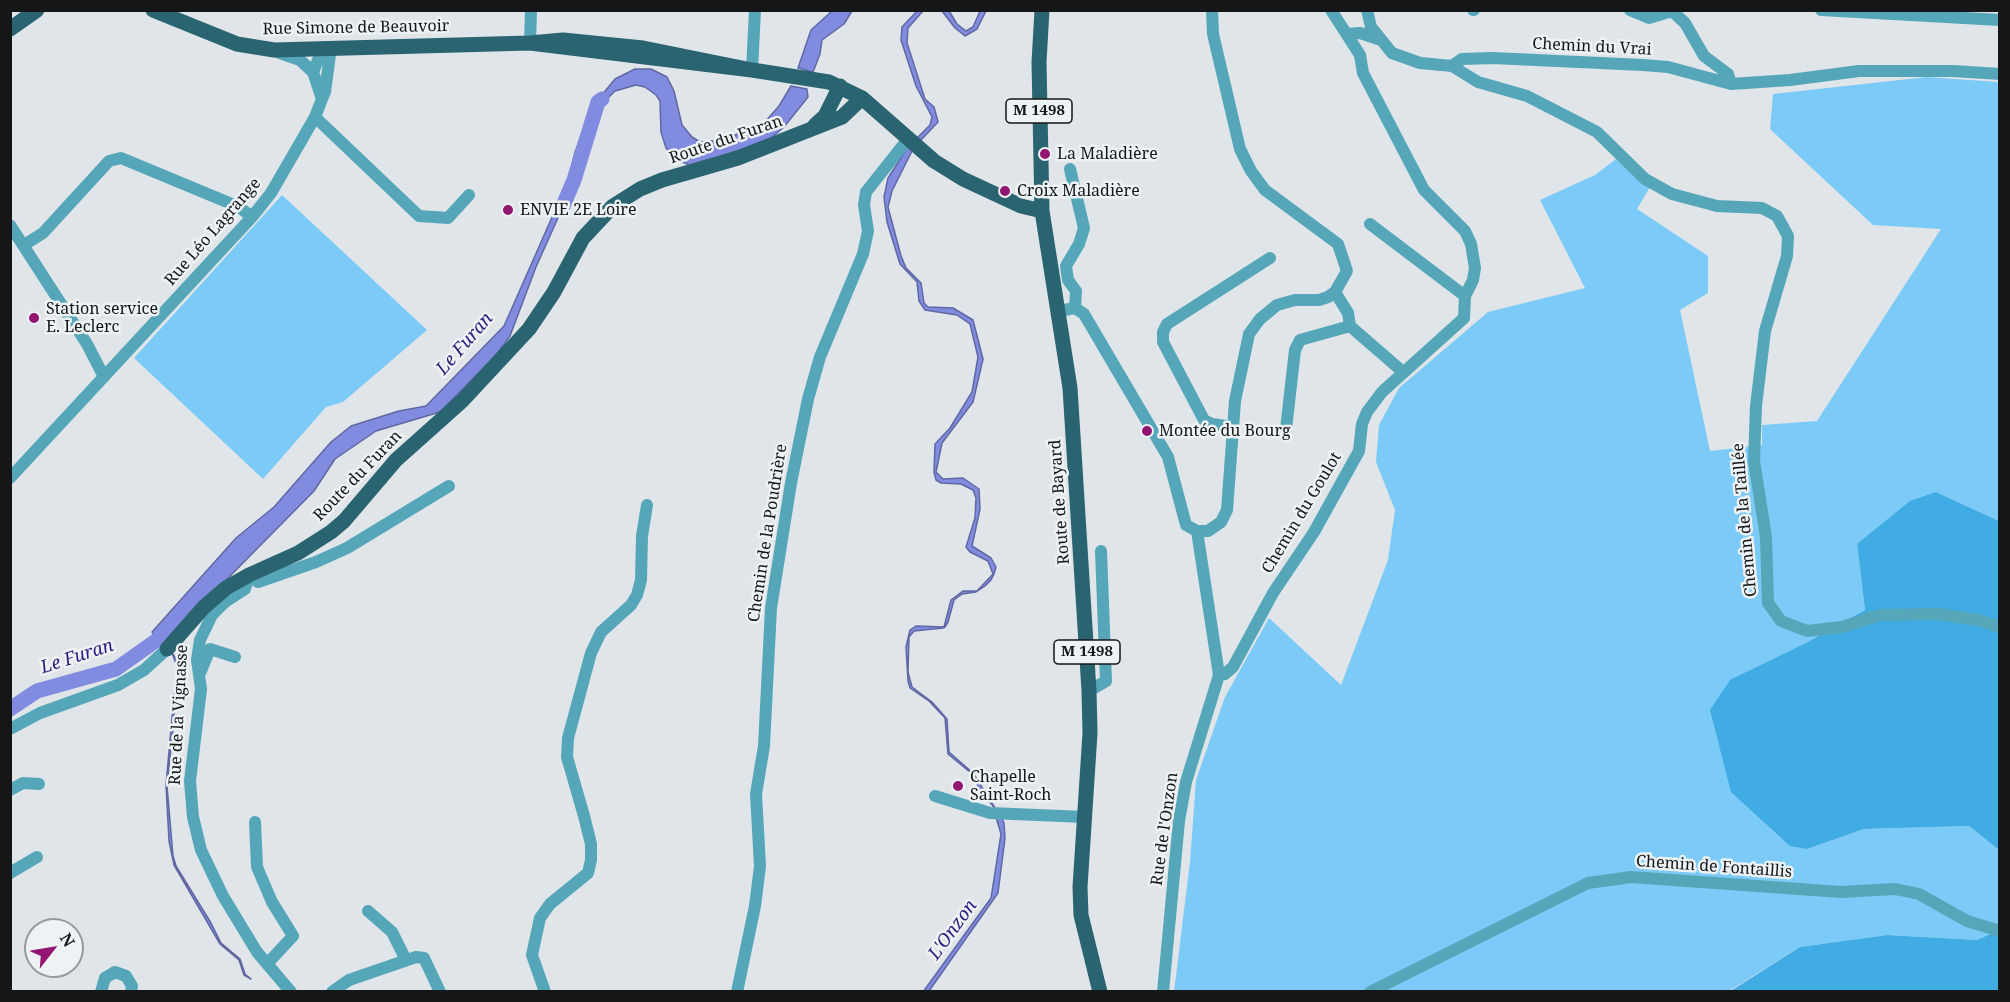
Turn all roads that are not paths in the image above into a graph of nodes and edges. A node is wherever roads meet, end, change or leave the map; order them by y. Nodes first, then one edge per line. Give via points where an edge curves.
1 (37, 10) edge
2 (153, 10) edge
3 (531, 10) edge
4 (754, 10) edge
5 (1042, 10) edge
6 (1212, 10) edge
7 (1331, 10) edge
8 (1367, 10) edge
9 (1630, 10) edge
10 (1821, 10) edge
11 (1672, 11) edge
12 (2000, 21) edge
13 (10, 29) edge
14 (1348, 34) junction
15 (1381, 40) junction
16 (530, 43) junction
17 (327, 48) junction
18 (274, 50) junction
19 (1452, 66) junction
20 (752, 70) junction
21 (313, 72) junction
22 (2000, 74) edge
23 (1731, 84) junction
24 (840, 86) junction
25 (862, 98) junction
26 (322, 99) junction
27 (315, 117) junction
28 (811, 129) junction
29 (908, 139) junction
30 (1070, 169) dead end
31 (469, 195) dead end
32 (1042, 211) junction
33 (252, 217) junction
34 (1370, 224) dead end
35 (10, 225) edge
36 (24, 245) junction
37 (1270, 258) dead end
38 (1335, 292) junction
39 (1465, 296) junction
40 (1067, 309) junction
41 (1350, 326) junction
42 (87, 344) junction
43 (117, 363) junction
44 (1403, 372) junction
45 (104, 377) junction
46 (1233, 427) junction
47 (1286, 429) dead end
48 (10, 478) edge
49 (449, 486) dead end
50 (647, 505) dead end
51 (1197, 531) junction
52 (1101, 551) dead end
53 (249, 575) junction
54 (2000, 627) edge
55 (167, 649) joint
56 (235, 657) dead end
57 (199, 674) junction
58 (1219, 675) junction
59 (1089, 691) junction
60 (10, 729) edge
61 (39, 784) dead end
62 (10, 790) edge
63 (934, 796) dead end
64 (1085, 817) junction
65 (255, 822) dead end
66 (37, 857) dead end
67 (10, 873) edge
68 (368, 911) dead end
69 (2000, 931) edge
70 (406, 960) junction
71 (267, 964) junction
72 (101, 992) edge
73 (131, 992) edge
74 (291, 992) edge
75 (332, 992) edge
76 (440, 992) edge
77 (545, 992) edge
78 (737, 992) edge
79 (1100, 992) edge
80 (1163, 992) edge
81 (1370, 992) edge

1 - 13 main road
2 - 18 main road, Rue Simone de Beauvoir via 237,44
3 - 16 street
4 - 20 street
5 - 32 main road, Route de Bayard / M 1498 via 1038,62
6 - 38 street via 1213,34 1240,148 1265,190 1338,244 1347,271
7 - 14 street, Chemin du Goulot
8 - 15 street via 1371,27
9 - 11 street via 1649,18
10 - 12 street
11 - 23 street via 1704,56 1728,74
14 - 15 street via 1360,33
14 - 39 street, Chemin du Goulot via 1424,190 1465,231 1471,244 1475,268
15 - 19 street via 1392,53 1403,58
16 - 17 main road, Rue Simone de Beauvoir
16 - 20 main road, Rue Simone de Beauvoir via 563,40 644,48
17 - 18 main road, Rue Simone de Beauvoir
17 - 21 street
17 - 26 street, Rue Léo Lagrange
18 - 21 street via 300,60
19 - 23 street, Chemin du Vrai via 1462,59 1492,58 1643,65 1668,67
19 - 54 street, Chemin de la Taillée via 1478,82 1527,96 1597,132 1645,179 1672,194 1717,206 1762,208 1777,216 1788,236 1787,256 1764,331 1754,461 1766,537 1768,603 1781,621 1807,631 1842,627 1880,615 1938,614
20 - 24 main road, Rue Simone de Beauvoir
21 - 26 street
22 - 23 street, Chemin du Vrai via 1859,71
24 - 25 main road, Rue Simone de Beauvoir
24 - 28 main road, Route du Furan via 825,116
25 - 28 main road, Route du Furan via 842,117
25 - 29 main road, Rue Simone de Beauvoir
26 - 27 street, Rue Léo Lagrange
27 - 31 street via 419,216 448,218
27 - 33 street, Rue Léo Lagrange via 271,193
28 - 53 main road, Route du Furan via 738,158 662,180 613,206 584,238 529,328 462,401 396,460 344,521 298,553
29 - 32 main road, Rue Simone de Beauvoir via 963,179 1024,208
29 - 78 street, Chemin de la Poudrière via 866,192 868,231 863,254 820,357 791,483 771,608 764,746 756,794 760,866
30 - 40 street via 1084,228 1066,266 1068,280 1076,291
32 - 40 main road, Route de Bayard / M 1498
33 - 36 street via 239,207 121,158 109,161 43,233
33 - 43 street, Rue Léo Lagrange
34 - 39 street
35 - 36 street
36 - 42 street
37 - 46 street via 1167,324 1162,332 1163,342 1204,420
38 - 41 street via 1348,313
38 - 46 street via 1319,300 1277,305 1260,319 1249,334
39 - 44 street, Chemin du Goulot via 1464,318
40 - 51 street via 1084,315 1168,457 1182,515 1186,525
40 - 59 main road, Route de Bayard / M 1498
41 - 44 street
41 - 47 street via 1300,340 1294,350
42 - 43 street
42 - 45 street
43 - 45 street, Rue Léo Lagrange
44 - 58 street, Chemin du Goulot via 1367,412 1359,451 1326,512 1273,593 1233,667
45 - 48 street, Rue Léo Lagrange
46 - 51 street via 1227,510 1221,522 1208,531
49 - 53 street via 347,548 316,562 258,582
50 - 77 street via 637,595 601,632 591,653 568,738 569,766 584,816 591,860 588,873 550,904 540,918 532,955
51 - 58 street
52 - 59 street via 1106,681
53 - 55 main road, Route du Furan via 204,607
53 - 57 street, Rue de la Vignasse via 245,589 219,608 205,627 200,640
55 - 60 street via 144,670 118,685 40,713
56 - 57 street via 210,649
57 - 71 street, Rue de la Vignasse via 201,689 190,781 201,850 223,897
58 - 80 street, Rue de l'Onzon via 1186,782 1179,821
59 - 64 main road, Route de Bayard / M 1498
61 - 62 street via 23,783
63 - 64 street via 990,813
64 - 79 main road, Route de Bayard / M 1498 via 1081,915
65 - 71 street via 257,867 293,936
66 - 67 street
68 - 70 street via 392,932
69 - 81 street, Chemin de Fontaillis via 1967,921 1919,894 1895,889 1841,892 1631,877 1588,883
70 - 75 street via 349,980
70 - 76 street via 424,958
71 - 74 street, Rue de la Vignasse
72 - 73 street via 105,978 115,972 126,976

